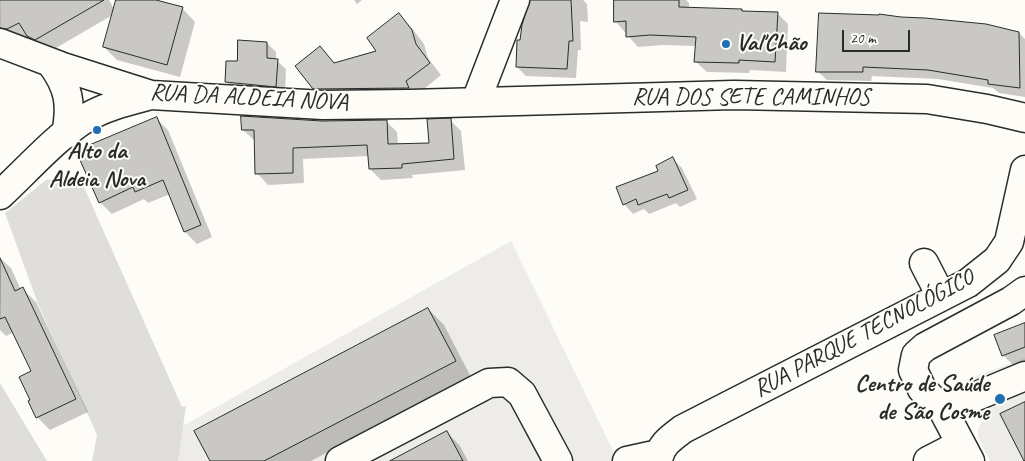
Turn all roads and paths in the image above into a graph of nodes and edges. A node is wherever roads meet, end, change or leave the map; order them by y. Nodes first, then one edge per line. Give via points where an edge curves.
1 (514, 1) edge
2 (0, 44) edge
3 (51, 63) junction
4 (152, 96) junction
5 (476, 101) junction
6 (1025, 118) edge
7 (66, 134) junction
8 (1025, 170) edge
9 (0, 195) edge
10 (924, 263) dead end
11 (1025, 291) edge
12 (941, 296) junction
13 (1025, 376) edge
14 (943, 410) junction
15 (965, 452) edge
16 (658, 458) edge
17 (340, 461) edge
18 (558, 461) edge
19 (627, 461) edge
20 (928, 461) edge

1 - 5 street
2 - 3 street, RUA DA ALDEIA NOVA
3 - 4 street, RUA DA ALDEIA NOVA
3 - 7 street via 68,92 70,116
4 - 5 street, RUA DA ALDEIA NOVA via 323,105
4 - 7 street via 118,104 86,118
5 - 6 street, RUA DOS SETE CAMINHOS via 734,95 926,99
7 - 9 street
8 - 12 street, RUA PARQUE TECNOLÓGICO via 1008,242 997,260 968,283
10 - 12 street
11 - 14 street via 916,355 914,370 922,389
12 - 16 street, RUA PARQUE TECNOLÓGICO via 684,429 666,441
13 - 14 street
14 - 15 street
15 - 20 street
16 - 19 street
17 - 18 street via 489,383 508,382 522,394

